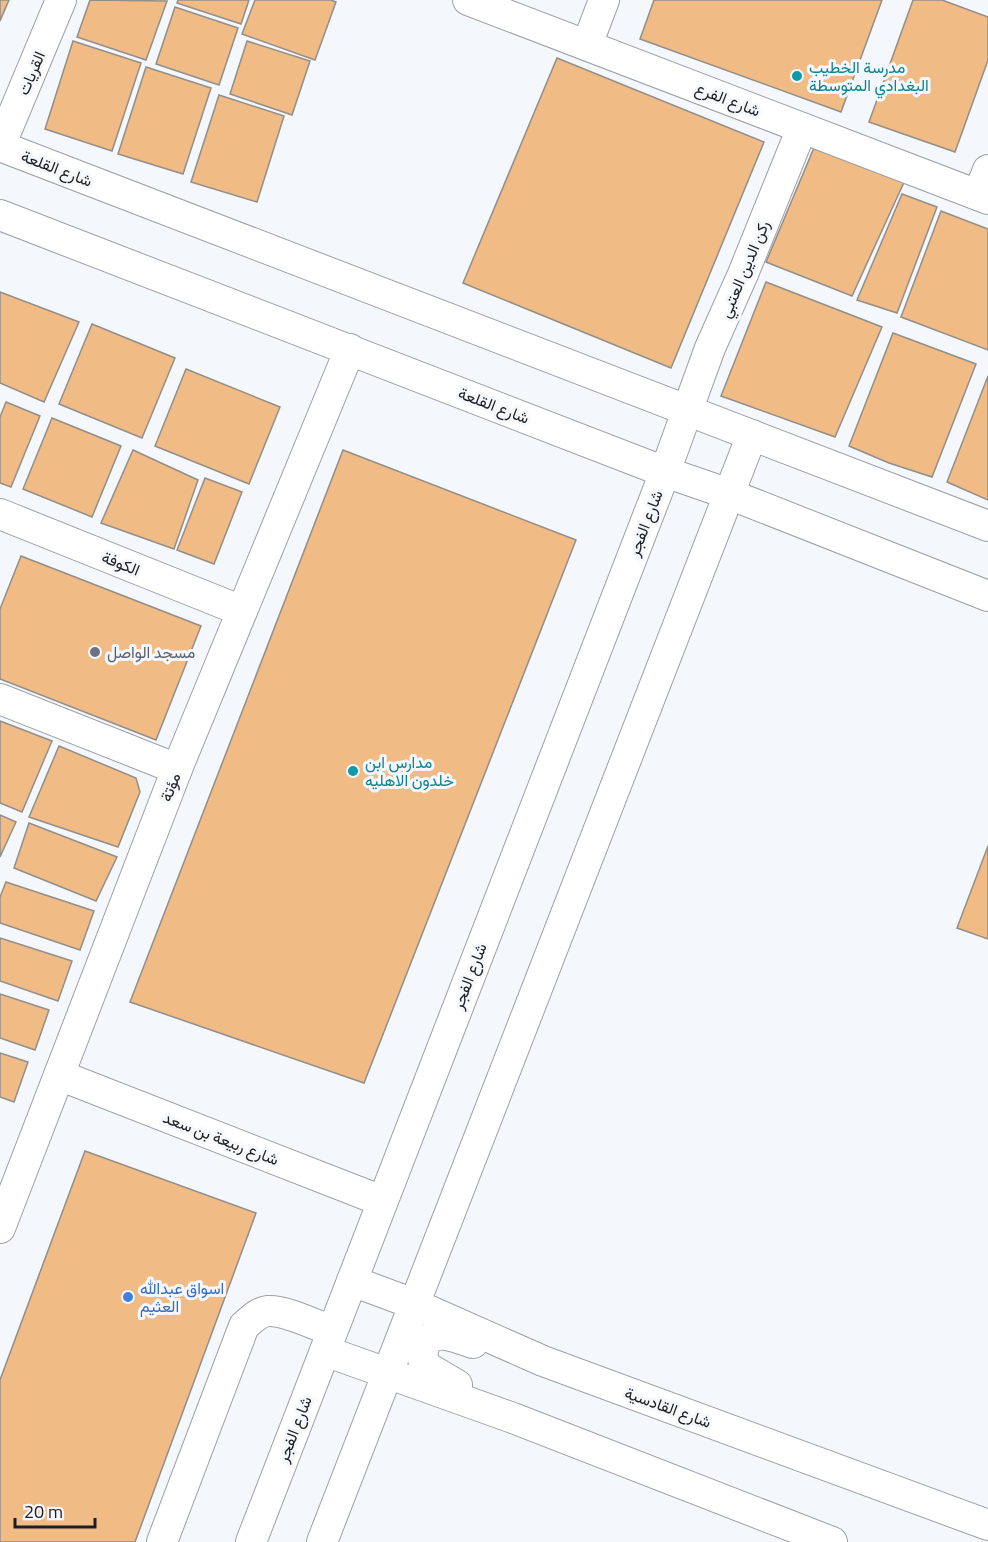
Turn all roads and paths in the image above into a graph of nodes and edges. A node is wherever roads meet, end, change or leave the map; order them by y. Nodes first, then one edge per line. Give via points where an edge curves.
1 (61, 0) edge
2 (468, 0) edge
3 (604, 0) edge
4 (587, 45) junction
5 (802, 128) junction
6 (0, 146) edge
7 (985, 188) edge
8 (0, 215) edge
9 (350, 350) junction
10 (688, 410) junction
11 (752, 435) junction
12 (665, 472) junction
13 (729, 494) junction
14 (3, 524) edge
15 (988, 526) edge
16 (988, 596) edge
17 (242, 611) junction
18 (0, 699) edge
19 (177, 769) junction
20 (59, 1075) junction
21 (382, 1201) junction
22 (0, 1228) edge
23 (352, 1281) junction
24 (414, 1304) junction
25 (328, 1341) junction
26 (543, 1361) junction
27 (388, 1373) junction
28 (513, 1418) junction
29 (988, 1525) edge
30 (162, 1542) edge
31 (251, 1542) edge
32 (322, 1542) edge
33 (832, 1542) edge

1 - 6 street, القريات
2 - 4 street, شارع الفرع
3 - 4 street
4 - 5 street, شارع الفرع
5 - 7 street, شارع الفرع
5 - 10 street, ركن الدين العتبي
6 - 10 street, شارع القلعة
8 - 9 street, شارع القلعة
9 - 12 street, شارع القلعة
9 - 17 street, مؤتة
10 - 11 street, شارع القلعة
10 - 12 street, شارع الفجر
11 - 13 street
11 - 15 street, شارع القلعة
12 - 13 street, شارع القلعة
12 - 21 street, شارع الفجر
13 - 16 street, شارع القلعة
13 - 24 street
14 - 17 street, الكوفة
17 - 19 street, مؤتة
18 - 19 street
19 - 20 street, مؤتة
20 - 21 street, شارع ربيعة بن سعد
20 - 22 street, مؤتة
21 - 23 street, شارع الفجر
23 - 24 street, شارع القادسية
23 - 25 street, شارع الفجر
24 - 26 street, شارع القادسية
24 - 27 street
25 - 27 street
25 - 30 street via 281,1313 267,1311 244,1326
25 - 31 street, شارع الفجر
26 - 28 street via 444,1334 431,1337 424,1345 421,1355 425,1366
26 - 29 street, شارع القادسية
27 - 28 street
27 - 32 street
28 - 33 street

